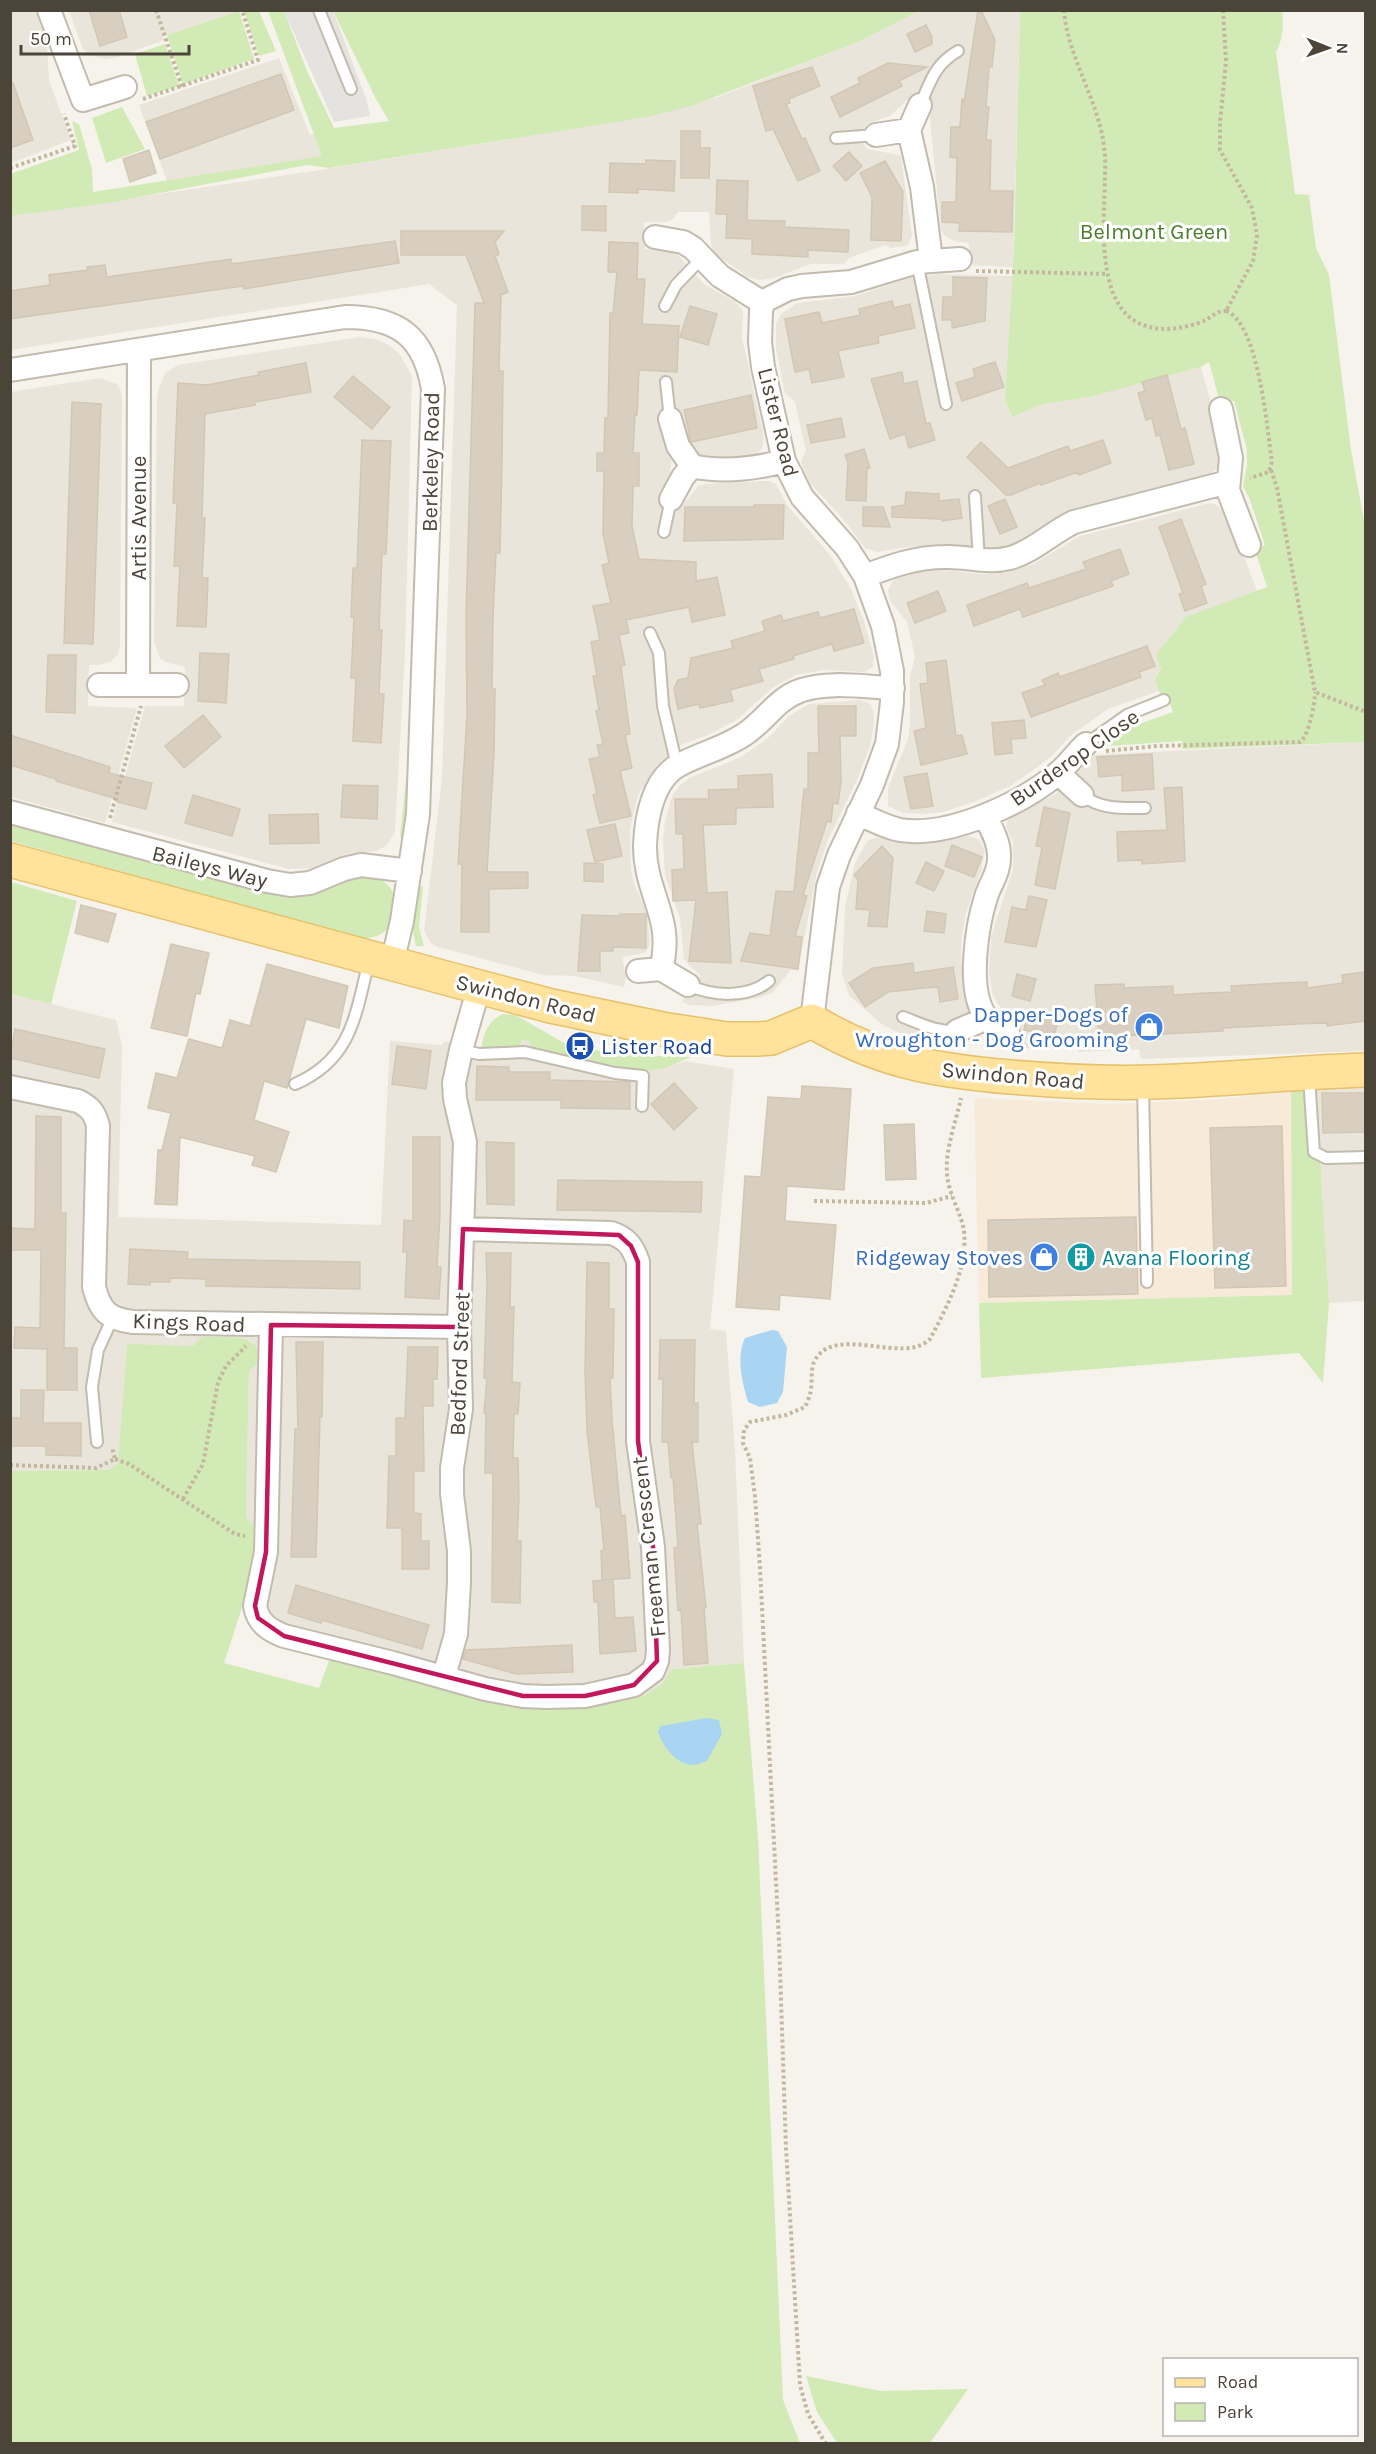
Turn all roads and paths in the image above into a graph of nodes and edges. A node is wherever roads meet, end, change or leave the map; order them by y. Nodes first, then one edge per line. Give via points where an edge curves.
1 (49, 10) edge
2 (156, 10) edge
3 (242, 10) edge
4 (319, 10) edge
5 (1064, 10) edge
6 (1223, 10) edge
7 (958, 51) dead end
8 (125, 87) joint
9 (182, 87) junction
10 (351, 89) dead end
11 (83, 100) junction
12 (920, 105) joint
13 (909, 130) junction
14 (876, 135) joint
15 (836, 138) dead end
16 (10, 168) edge
17 (655, 237) dead end
18 (701, 259) junction
19 (960, 259) joint
20 (924, 261) junction
21 (1108, 274) junction
22 (764, 303) junction
23 (665, 306) dead end
24 (1226, 311) junction
25 (139, 350) junction
26 (10, 370) edge
27 (666, 382) dead end
28 (946, 404) dead end
29 (1221, 409) dead end
30 (670, 419) joint
31 (784, 461) junction
32 (692, 466) junction
33 (1271, 470) junction
34 (1228, 482) junction
35 (975, 496) dead end
36 (671, 499) joint
37 (664, 532) dead end
38 (1249, 545) dead end
39 (979, 560) junction
40 (865, 576) junction
41 (650, 633) dead end
42 (99, 685) dead end
43 (138, 685) junction
44 (177, 685) dead end
45 (893, 688) junction
46 (1315, 692) junction
47 (1164, 699) dead end
48 (1365, 712) edge
49 (1081, 749) junction
50 (677, 766) junction
51 (1058, 773) junction
52 (1082, 795) joint
53 (1146, 808) dead end
54 (10, 812) edge
55 (858, 813) junction
56 (985, 816) junction
57 (104, 838) junction
58 (10, 860) edge
59 (410, 871) junction
60 (381, 961) junction
61 (661, 969) junction
62 (638, 970) dead end
63 (770, 981) dead end
64 (688, 985) joint
65 (479, 987) junction
66 (984, 1015) junction
67 (903, 1017) dead end
68 (812, 1021) junction
69 (957, 1031) joint
70 (1008, 1033) dead end
71 (461, 1050) junction
72 (1365, 1070) edge
73 (1308, 1072) junction
74 (966, 1073) junction
75 (1143, 1082) junction
76 (295, 1084) dead end
77 (10, 1087) edge
78 (642, 1106) dead end
79 (1365, 1158) edge
80 (952, 1196) junction
81 (814, 1201) dead end
82 (463, 1229) junction
83 (1147, 1282) dead end
84 (112, 1317) junction
85 (271, 1325) junction
86 (459, 1327) junction
87 (97, 1442) dead end
88 (115, 1459) dead end
89 (183, 1499) junction
90 (266, 1538) junction
91 (444, 1676) junction
92 (826, 2444) edge

1 - 11 street
2 - 9 path
3 - 9 path via 258,60
4 - 10 lane
5 - 21 path via 1104,140
6 - 24 path via 1226,62 1220,150 1252,208 1257,235 1250,269
7 - 12 lane via 937,68
8 - 9 path via 142,99
8 - 11 street
11 - 16 path via 63,112 75,146
12 - 13 street
13 - 14 street
13 - 20 street via 922,187
14 - 15 lane
17 - 18 street via 683,242
18 - 22 street via 744,293
18 - 23 lane via 676,285
19 - 20 street
19 - 21 path via 972,271
20 - 22 street via 851,282 802,285 781,291
20 - 28 lane
21 - 24 path via 1123,310 1147,327 1177,328
22 - 31 street, Lister Road via 760,342
24 - 33 path via 1241,325 1255,355
25 - 26 street, Berkeley Road
25 - 43 street, Artis Avenue
25 - 59 street, Berkeley Road via 359,317 381,320 400,329 426,357 433,389 418,814
27 - 30 lane
29 - 34 street via 1230,448
30 - 32 street via 678,446
31 - 32 street via 731,470
31 - 40 street, Lister Road via 802,498 847,548
32 - 36 street
33 - 34 path
33 - 46 path
34 - 38 street
34 - 39 street via 1074,522 1023,553 1001,560
35 - 39 lane
36 - 37 lane
39 - 40 street via 923,558
40 - 45 street, Lister Road via 887,640
41 - 50 lane via 659,653 663,706
42 - 43 street
43 - 44 street
43 - 57 path via 141,705
45 - 50 street via 832,686 801,690 787,696 746,733
45 - 55 street, Lister Road via 887,744
46 - 48 path
46 - 49 path via 1305,738 1300,742
47 - 49 lane, Burderop Close via 1127,715
49 - 51 street, Burderop Close
50 - 61 street via 657,791 646,829 646,867 665,936
51 - 52 street
51 - 56 street, Burderop Close
52 - 53 lane via 1090,802 1111,807
54 - 57 street, Baileys Way
55 - 56 street, Burderop Close via 884,826 909,831 936,829
55 - 68 street, Lister Road via 828,887
56 - 66 street, Burderop Close via 999,855 976,941 975,976
57 - 59 street, Baileys Way via 290,885 319,880 361,865
58 - 60 main road, Swindon Road
59 - 60 street, Berkeley Road via 398,944
60 - 65 main road, Swindon Road
60 - 76 lane via 348,1038 315,1076
61 - 62 street
61 - 64 street
63 - 64 lane via 756,989 730,993
65 - 68 main road, Swindon Road via 653,1028 727,1039 771,1038
65 - 71 street, Bedford Street
66 - 69 street
66 - 70 street
67 - 69 lane via 930,1028
68 - 74 main road, Swindon Road via 886,1057
71 - 78 lane via 479,1054 525,1052 644,1076
71 - 82 street, Bedford Street via 454,1083 465,1142
72 - 73 main road, Swindon Road
73 - 75 main road, Swindon Road
73 - 79 lane via 1314,1152 1326,1158
74 - 75 main road, Swindon Road via 1067,1082
74 - 80 path via 947,1156
75 - 83 lane
77 - 84 street, Kings Road via 78,1101 96,1116 94,1287 98,1302
80 - 81 path via 926,1203
80 - 92 path via 964,1229 963,1254 957,1281 930,1339 922,1346 905,1349 865,1344 840,1345 824,1351 814,1362 805,1407 750,1422 744,1430 743,1443 750,1458 755,1497 760,1568 800,2385 808,2414
82 - 86 street, Bedford Street
82 - 91 street, Freeman Crescent via 611,1233 625,1239 635,1252 638,1441 653,1547 658,1650 653,1671 645,1679 625,1688 585,1696 523,1696
84 - 85 street, Kings Road via 133,1322
84 - 87 lane via 98,1350 92,1387
85 - 86 street, Kings Road
85 - 89 path via 221,1374 203,1464
85 - 90 street, Freeman Crescent
86 - 91 street, Bedford Street via 461,1409 452,1468 459,1551 458,1610 456,1634
88 - 89 path
89 - 90 path via 235,1534
90 - 91 street, Freeman Crescent via 255,1606 263,1624 284,1636

